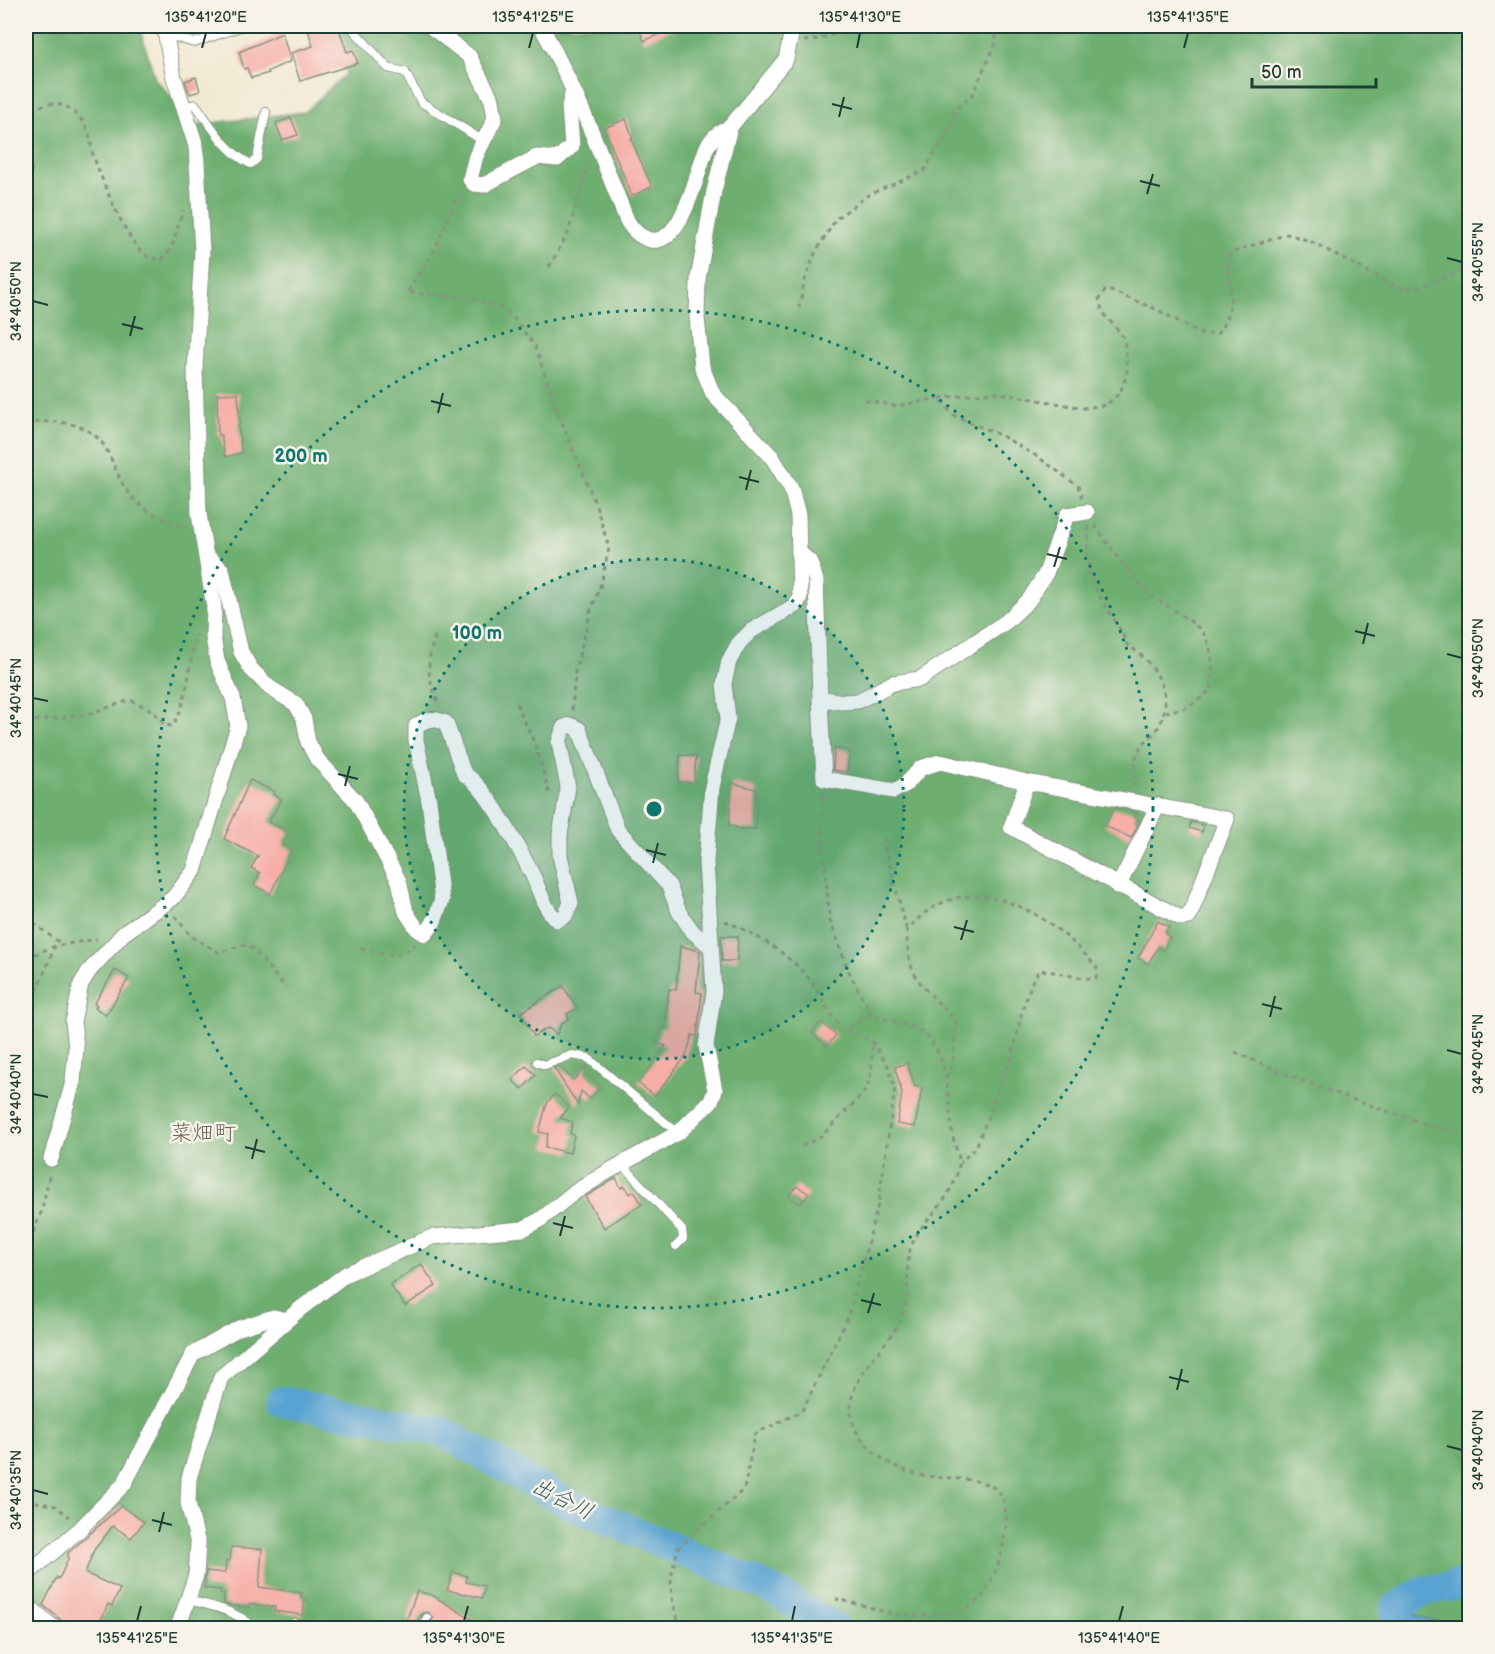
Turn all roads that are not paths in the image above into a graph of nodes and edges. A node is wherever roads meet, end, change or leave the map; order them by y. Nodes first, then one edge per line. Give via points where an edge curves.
1 (243, 26) edge
2 (350, 26) edge
3 (430, 26) edge
4 (541, 26) edge
5 (793, 26) edge
6 (165, 30) edge
7 (573, 91) junction
8 (184, 107) junction
9 (266, 112) dead end
10 (730, 127) junction
11 (485, 142) junction
12 (1087, 512) road end
13 (800, 552) junction
14 (208, 557) junction
15 (820, 698) junction
16 (1027, 782) junction
17 (1158, 805) junction
18 (1118, 886) junction
19 (711, 947) junction
20 (537, 1062) dead end
21 (678, 1133) junction
22 (51, 1159) road end
23 (622, 1164) junction
24 (676, 1246) dead end
25 (287, 1320) junction
26 (26, 1575) edge
27 (188, 1600) junction
28 (26, 1604) edge
29 (427, 1618) dead end
30 (54, 1629) edge
31 (178, 1629) edge
32 (255, 1629) edge
33 (421, 1629) edge

1 - 6 lane via 194,43
2 - 11 lane via 388,68 405,72 421,102
3 - 11 street via 469,56 483,80 495,118
4 - 7 street
5 - 10 street via 786,59
6 - 8 street
7 - 10 street via 628,225 648,239 657,240 669,234 680,219 707,148 716,134
7 - 11 street via 568,106 572,147 557,159 537,157 484,185 474,184 471,169
8 - 9 lane via 195,105 241,160 251,164 256,159
8 - 14 street via 196,146 201,251 195,369 199,514
10 - 13 street via 698,279 702,368 713,394 772,457 791,488 798,515
12 - 15 street via 1067,515 1046,573 1029,600 1007,621 920,679 893,683 858,701
13 - 15 street via 811,563 816,582
13 - 19 street via 800,597 796,605 751,631 729,661 724,684 728,718 712,787 707,830
14 - 19 street via 222,570 241,652 270,688 296,704 317,759 356,801 399,881 406,912 417,929 425,934 442,900 416,726 436,719 446,723 464,774 486,794 549,913 557,920 565,916 570,903 560,856 568,787 559,742 564,727 570,725 579,729 587,744 599,787 618,830 669,886 688,926
14 - 22 street via 217,661 233,698 238,726 194,871 173,898 123,934 89,971 76,999 73,1082
15 - 16 street via 824,778 894,791 921,768 940,762
16 - 17 street
16 - 18 street via 1011,827
17 - 18 street
17 - 18 street via 1227,819 1189,917 1181,918
19 - 21 street via 714,991 706,1046 715,1090 711,1101
20 - 21 lane via 545,1065 572,1055 588,1058
21 - 23 street
23 - 24 lane via 682,1230 683,1239
23 - 25 street via 523,1229 432,1237 346,1274
25 - 26 street via 274,1317 239,1329 193,1354 124,1484 76,1533
25 - 27 street via 221,1377 189,1478 188,1503 198,1544 196,1575
27 - 31 street
27 - 32 lane via 231,1612
28 - 30 street
29 - 33 lane

